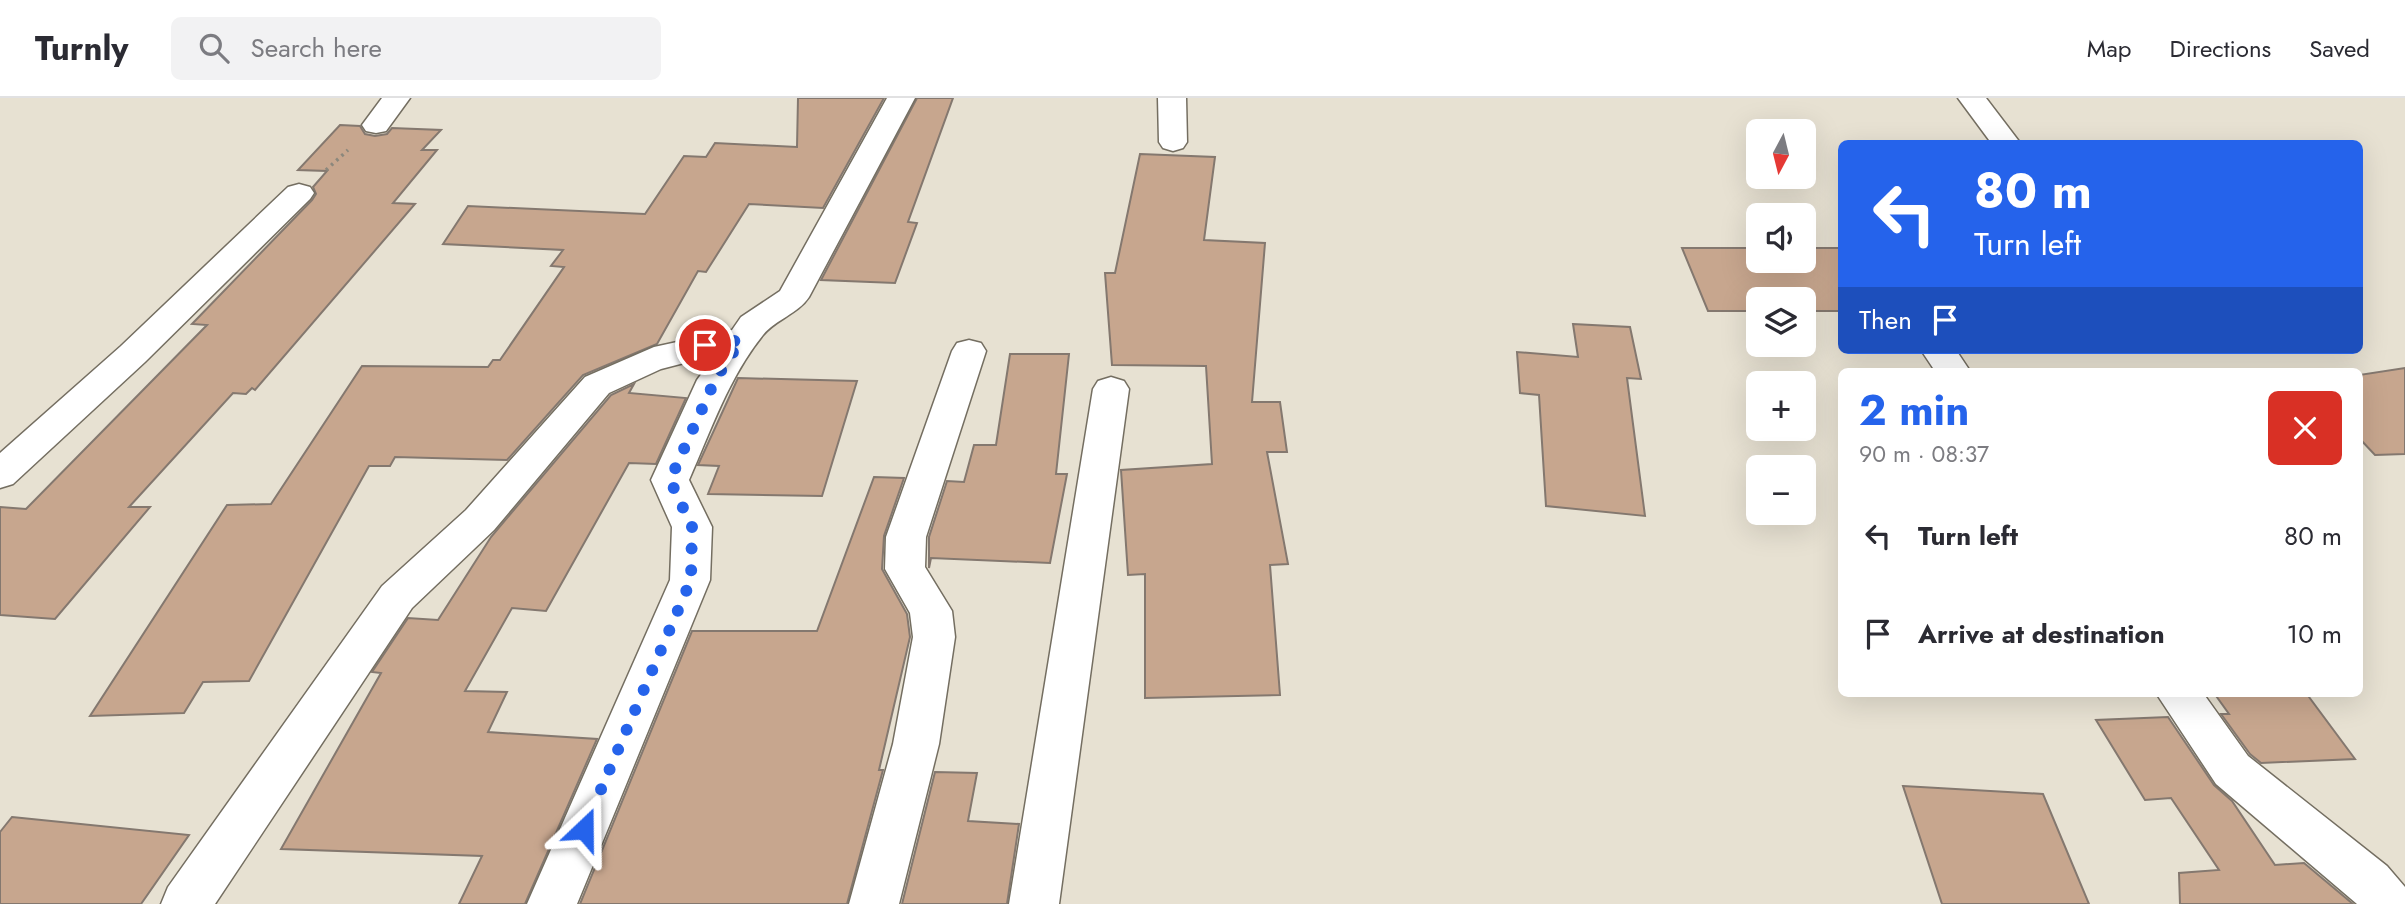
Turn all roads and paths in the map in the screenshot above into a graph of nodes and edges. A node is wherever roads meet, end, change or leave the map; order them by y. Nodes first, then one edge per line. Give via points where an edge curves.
1 (396, 98) edge
2 (901, 98) edge
3 (1172, 98) edge
4 (1972, 98) edge
5 (376, 125) joint
6 (2004, 140) edge
7 (1173, 142) dead end
8 (299, 193) joint
9 (741, 340) junction
10 (969, 351) dead end
11 (1111, 389) dead end
12 (0, 474) edge
13 (2181, 697) edge
14 (186, 904) edge
15 (552, 904) edge
16 (874, 904) edge
17 (1034, 904) edge
18 (2388, 904) edge

1 - 5 street
2 - 9 street via 793,297
3 - 7 street
4 - 6 street
5 - 8 path
8 - 12 street via 133,354
9 - 14 street via 689,348 620,371 597,385 480,520 397,597
9 - 15 street via 715,380 670,480 692,527 691,580
10 - 16 street via 906,537 905,569 931,611 934,637 916,744
11 - 17 street
13 - 18 street via 2232,770 2370,882

